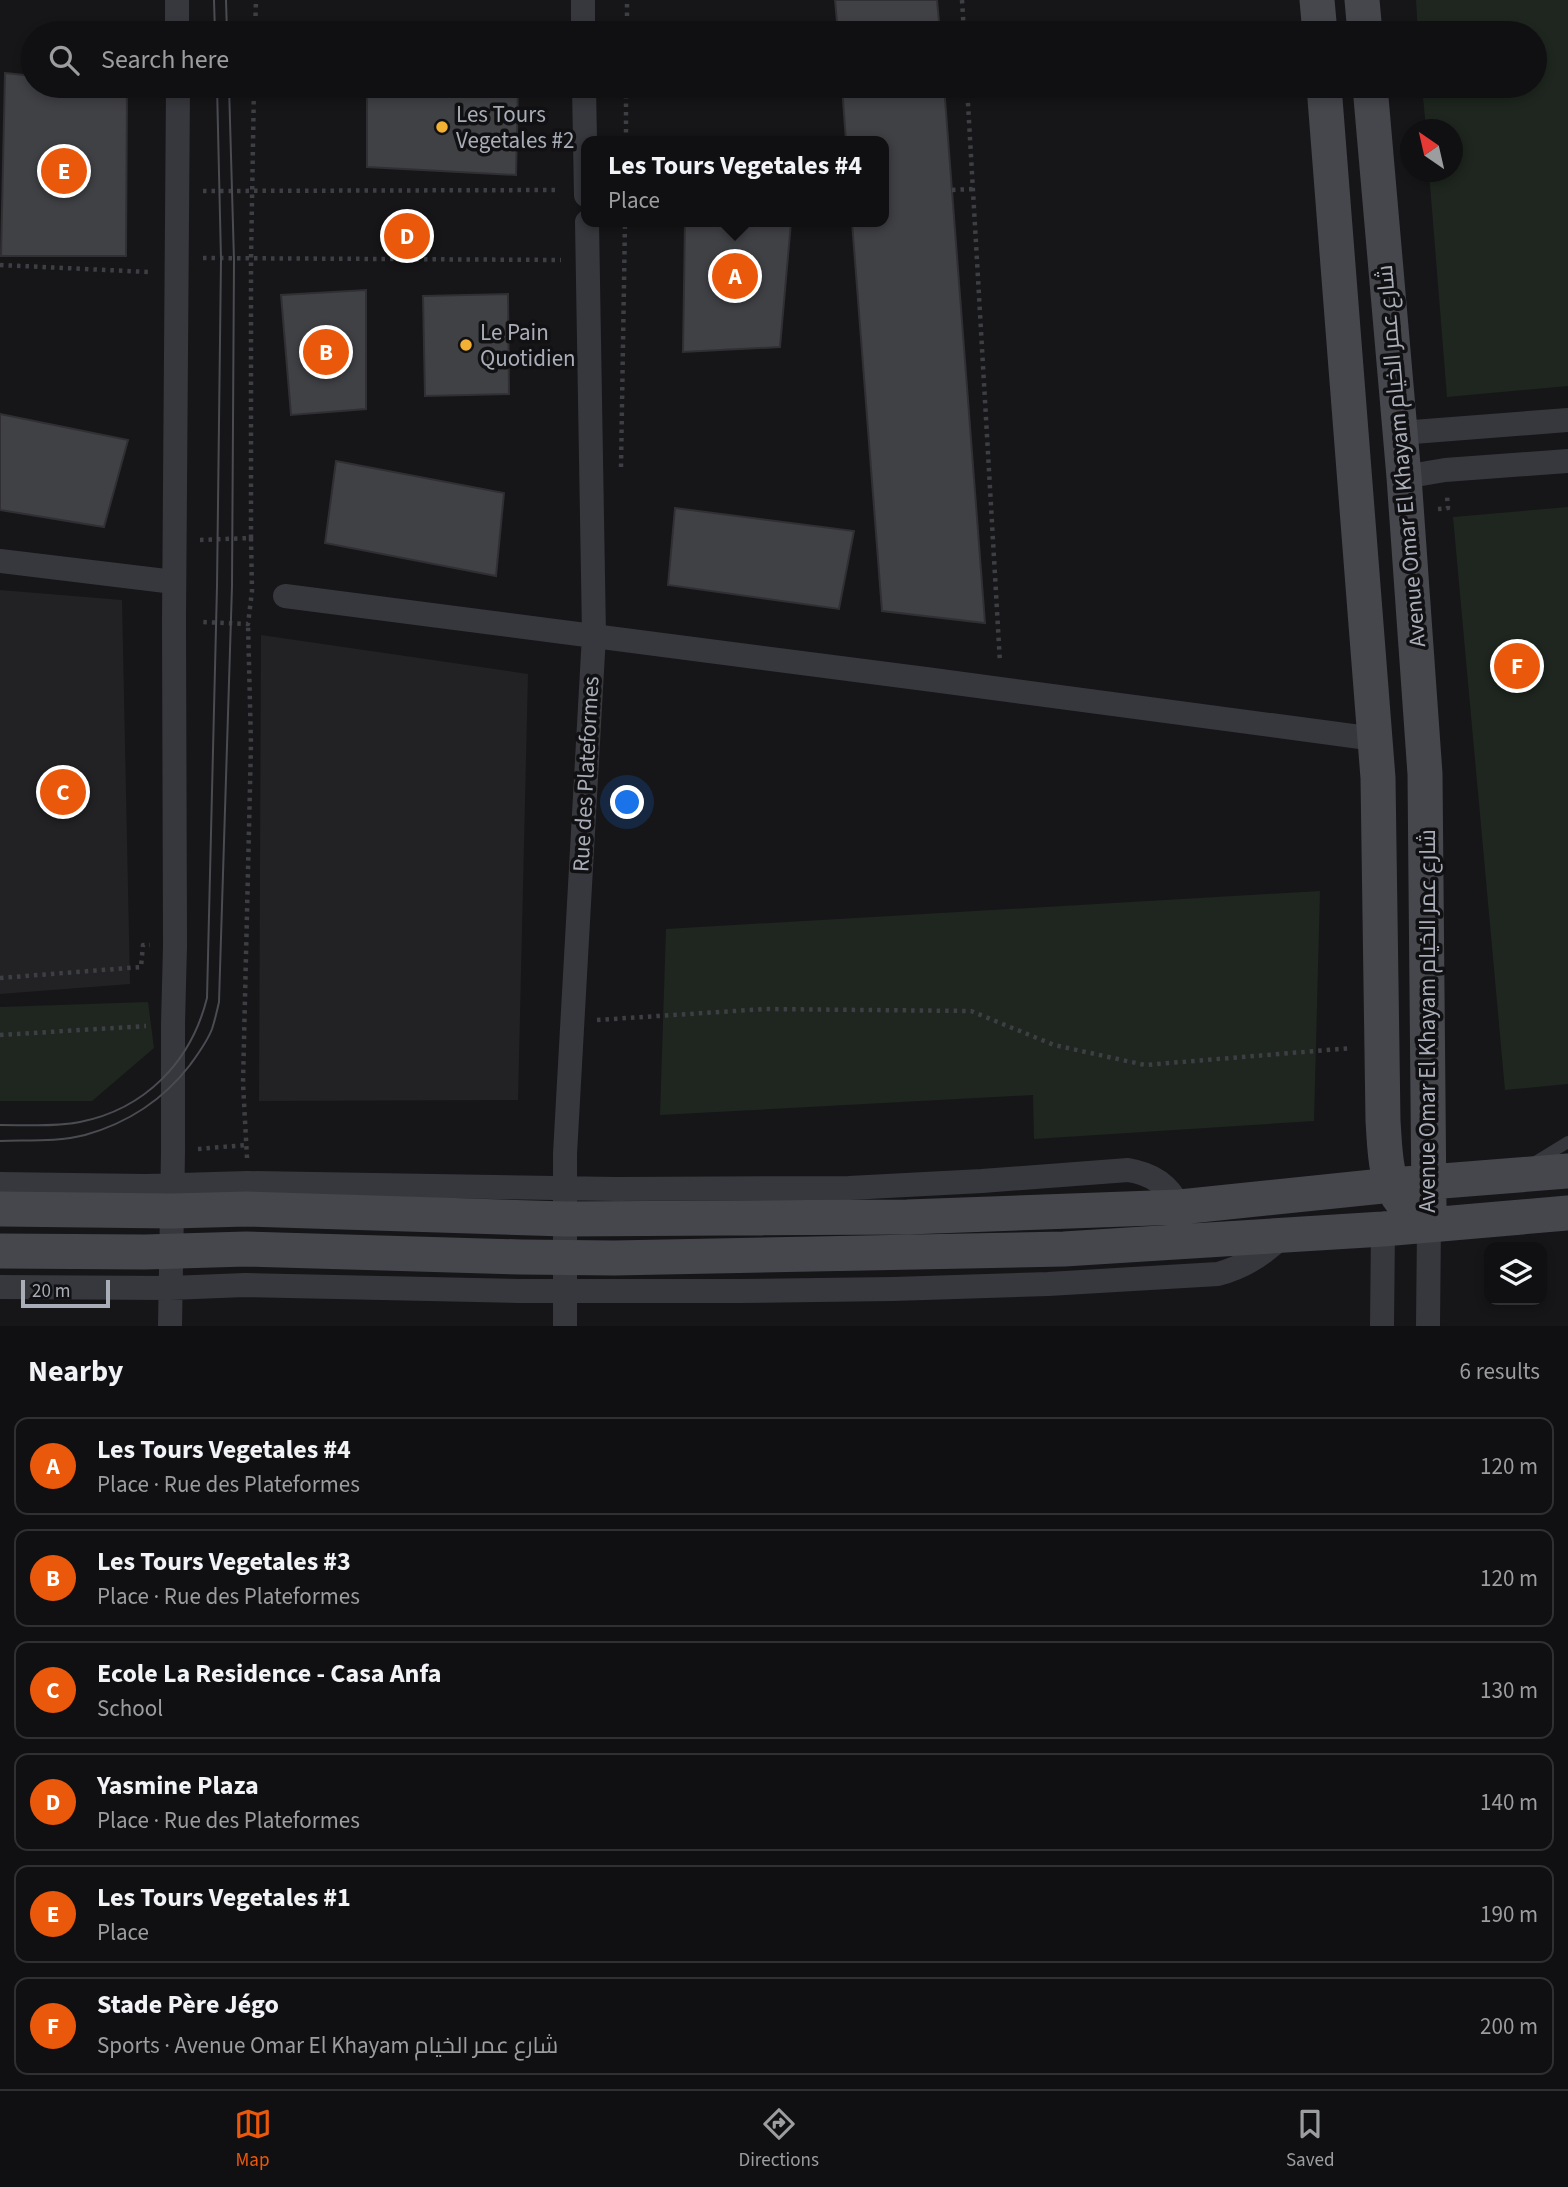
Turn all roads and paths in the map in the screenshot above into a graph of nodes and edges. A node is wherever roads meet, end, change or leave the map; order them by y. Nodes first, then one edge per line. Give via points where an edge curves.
1 (177, 0) edge
2 (256, 0) edge
3 (583, 0) edge
4 (627, 0) edge
5 (962, 0) edge
6 (1317, 0) edge
7 (1362, 0) edge
8 (177, 21) edge
9 (255, 21) edge
10 (583, 21) edge
11 (627, 21) edge
12 (963, 21) edge
13 (1319, 21) edge
14 (1364, 21) edge
15 (178, 98) edge
16 (254, 98) edge
17 (584, 98) edge
18 (626, 98) edge
19 (968, 98) edge
20 (1325, 98) edge
21 (1371, 98) edge
22 (585, 136) edge
23 (626, 136) edge
24 (973, 189) junction
25 (952, 190) dead end
26 (178, 191) junction
27 (253, 191) junction
28 (581, 193) edge
29 (587, 227) edge
30 (625, 227) edge
31 (251, 260) junction
32 (587, 261) junction
33 (0, 265) edge
34 (177, 265) junction
35 (1568, 420) edge
36 (1400, 433) junction
37 (1568, 461) edge
38 (1404, 477) junction
39 (621, 478) dead end
40 (251, 538) junction
41 (175, 540) junction
42 (0, 561) edge
43 (174, 582) junction
44 (285, 596) dead end
45 (174, 621) junction
46 (248, 624) junction
47 (594, 635) junction
48 (1002, 688) junction
49 (1375, 739) junction
50 (175, 946) junction
51 (0, 978) edge
52 (572, 1022) junction
53 (173, 1024) junction
54 (0, 1035) edge
55 (1381, 1046) junction
56 (1568, 1142) edge
57 (246, 1145) junction
58 (173, 1152) junction
59 (1568, 1171) edge
60 (1517, 1175) junction
61 (248, 1183) junction
62 (1429, 1183) junction
63 (0, 1184) edge
64 (1392, 1185) junction
65 (172, 1197) junction
66 (565, 1204) junction
67 (0, 1209) edge
68 (1568, 1213) edge
69 (1429, 1224) junction
70 (1383, 1228) junction
71 (0, 1251) edge
72 (171, 1252) junction
73 (565, 1274) junction
74 (0, 1287) edge
75 (170, 1288) junction
76 (170, 1326) edge
77 (565, 1326) edge
78 (1382, 1326) edge
79 (1428, 1326) edge

1 - 8 street
2 - 9 path
3 - 10 street
4 - 11 path
5 - 12 path
6 - 13 main road
7 - 14 main road
15 - 26 street
16 - 27 path
17 - 22 street
18 - 23 path
19 - 24 path
20 - 49 main road, Avenue Omar El Khayam شارع عمر الخيام
21 - 36 main road, Avenue Omar El Khayam شارع عمر الخيام
24 - 25 path
24 - 48 path
26 - 27 path
26 - 34 street
27 - 28 path
27 - 31 path
29 - 32 street, Rue des Plateformes
30 - 39 path
31 - 32 path
31 - 34 path
31 - 40 path
32 - 47 street, Rue des Plateformes
33 - 34 path
34 - 41 street
35 - 36 street
36 - 38 main road, Avenue Omar El Khayam شارع عمر الخيام
37 - 38 street
38 - 62 main road, Avenue Omar El Khayam شارع عمر الخيام via 1425,774
40 - 41 path
40 - 46 path
41 - 43 street
42 - 43 street
43 - 45 street
44 - 47 street
45 - 46 path
45 - 50 street
46 - 57 path
47 - 48 street
47 - 52 street, Rue des Plateformes
48 - 49 street
49 - 55 main road, Avenue Omar El Khayam شارع عمر الخيام
50 - 51 path via 143,945 141,967
50 - 53 street
52 - 55 path via 765,1009 971,1011 1054,1045 1145,1065
52 - 66 street, Rue des Plateformes
53 - 54 path
53 - 58 street
55 - 64 main road, Avenue Omar El Khayam شارع عمر الخيام via 1383,1121
56 - 60 lane
57 - 58 path
57 - 61 path
58 - 65 street
59 - 60 main road
60 - 62 main road
61 - 65 street
61 - 66 street
62 - 64 main road
62 - 69 main road, Avenue Omar El Khayam شارع عمر الخيام
63 - 65 street via 146,1186
64 - 66 main road via 1180,1207 907,1217
64 - 69 main road, Avenue Omar El Khayam شارع عمر الخيام via 1410,1210
65 - 66 main road via 247,1209
65 - 67 main road
65 - 72 street
66 - 73 street, Rue des Plateformes
68 - 69 main road
69 - 70 main road
69 - 79 street
70 - 73 main road
70 - 78 street
71 - 72 main road
72 - 73 main road via 246,1249
72 - 75 street
73 - 75 street
73 - 77 street, Rue des Plateformes
74 - 75 street
75 - 76 street

